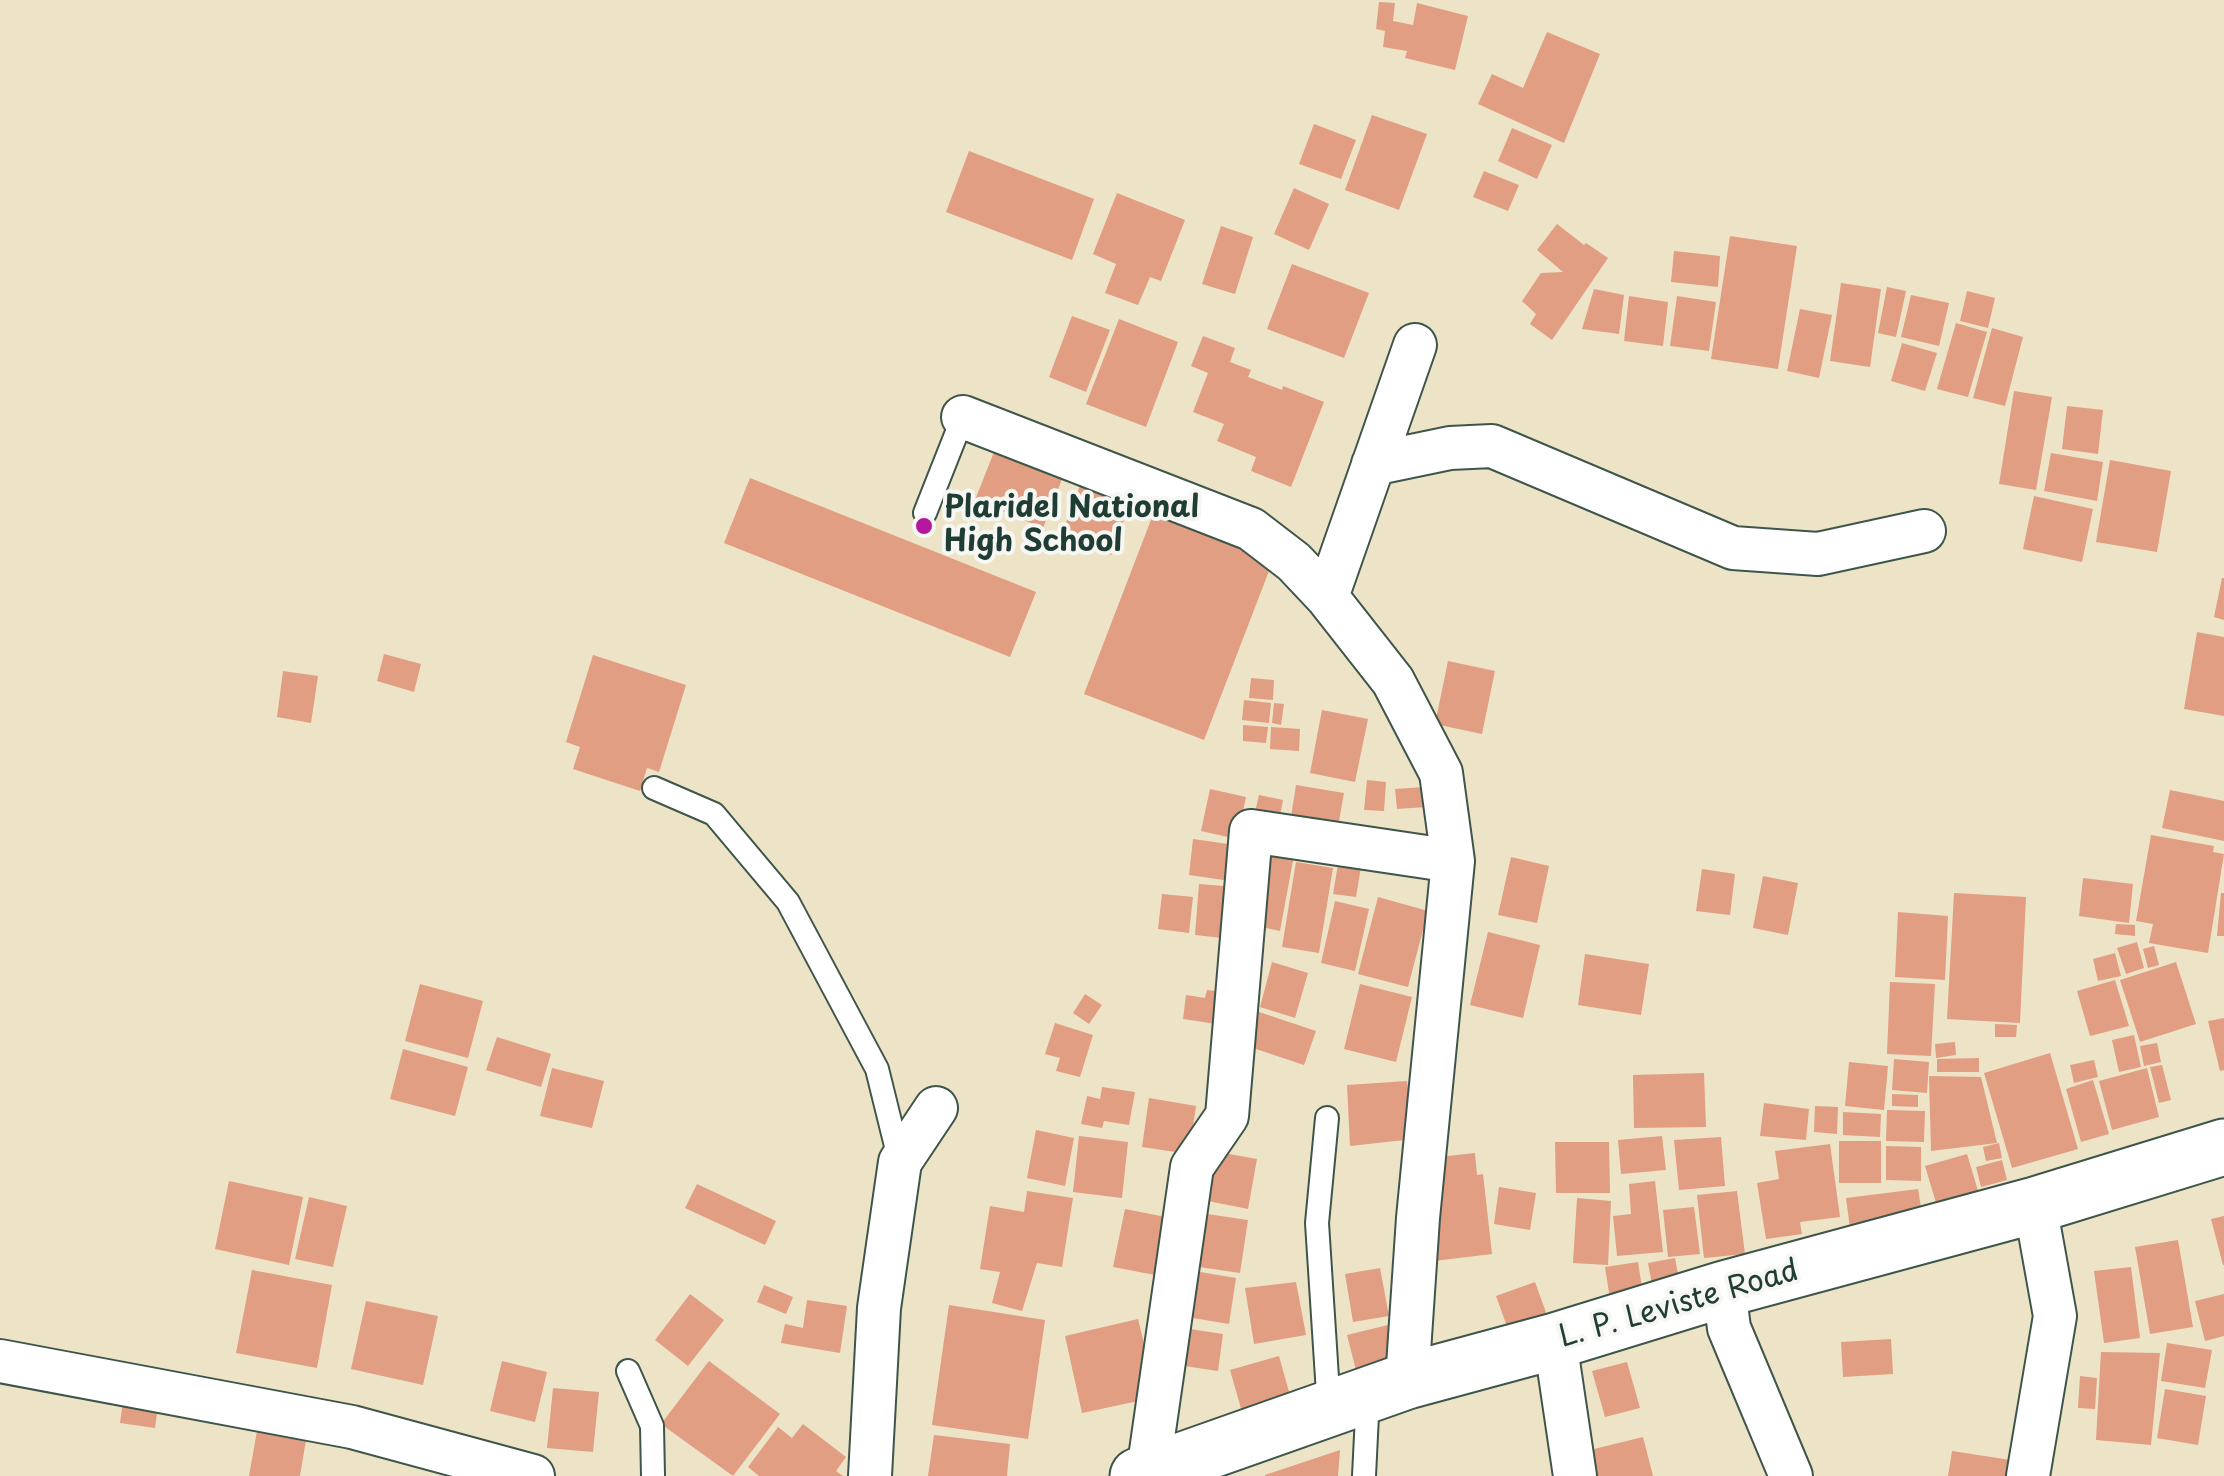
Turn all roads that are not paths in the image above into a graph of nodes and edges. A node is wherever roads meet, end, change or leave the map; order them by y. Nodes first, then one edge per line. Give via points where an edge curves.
1 (1415, 345) dead end
2 (963, 417) joint
3 (1373, 464) junction
4 (925, 513) dead end
5 (1924, 532) dead end
6 (1327, 597) junction
7 (654, 788) dead end
8 (1453, 861) junction
9 (936, 1108) dead end
10 (1327, 1118) dead end
11 (2224, 1147) edge
12 (900, 1162) junction
13 (2035, 1205) junction
14 (1724, 1289) junction
15 (1555, 1341) junction
16 (0, 1361) edge
17 (628, 1371) dead end
18 (1368, 1395) junction
19 (1143, 1474) edge
20 (532, 1476) edge
21 (653, 1476) edge
22 (870, 1476) edge
23 (1364, 1476) edge
24 (1574, 1476) edge
25 (1791, 1476) edge
26 (2028, 1476) edge

1 - 3 street
2 - 4 lane
2 - 6 street via 1251,529
3 - 5 street via 1492,446 1733,548 1818,554
3 - 6 street
6 - 8 street via 1393,681 1441,773
7 - 12 lane via 714,814 788,902 876,1069
8 - 18 street via 1418,1218
8 - 19 street via 1252,831 1227,1116 1192,1167
9 - 12 street
10 - 18 lane via 1317,1223
11 - 13 main road, L. P. Leviste Road
12 - 22 street via 879,1308
13 - 14 main road, L. P. Leviste Road
13 - 26 street via 2055,1316
14 - 15 main road, L. P. Leviste Road
14 - 25 street via 1730,1328
15 - 18 main road, L. P. Leviste Road
15 - 24 street
16 - 20 street via 352,1427
17 - 21 lane via 652,1426
18 - 19 main road, L. P. Leviste Road
18 - 23 lane

